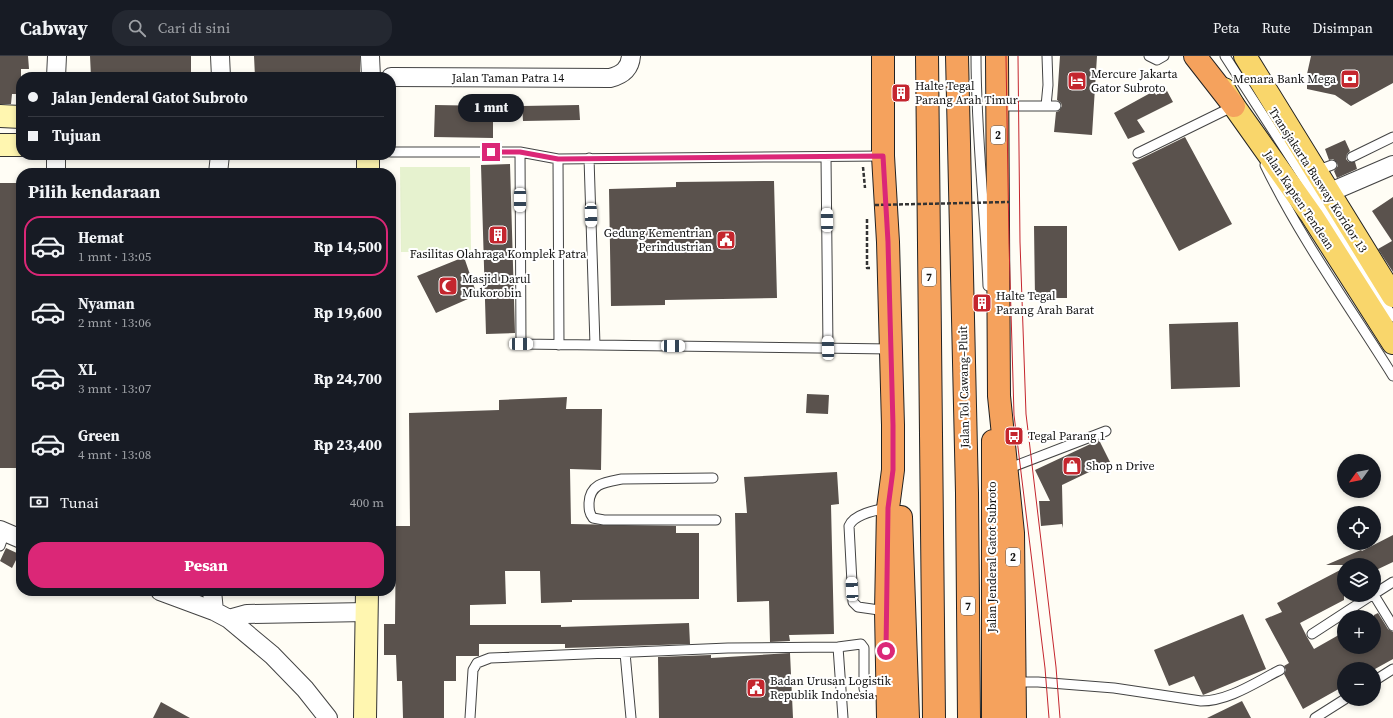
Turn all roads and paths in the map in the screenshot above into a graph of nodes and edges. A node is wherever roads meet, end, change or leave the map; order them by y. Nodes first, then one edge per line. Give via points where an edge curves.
1 (57, 56) edge
2 (220, 56) edge
3 (370, 56) edge
4 (631, 56) edge
5 (883, 56) edge
6 (927, 56) edge
7 (957, 56) edge
8 (976, 56) edge
9 (997, 56) edge
10 (1047, 56) edge
11 (1149, 56) edge
12 (1164, 56) edge
13 (1195, 56) edge
14 (1205, 56) edge
15 (1225, 56) edge
16 (1244, 56) edge
17 (56, 72) edge
18 (221, 72) edge
19 (371, 72) edge
20 (396, 77) edge
21 (998, 106) junction
22 (1046, 106) junction
23 (1056, 106) dead end
24 (1234, 106) junction
25 (0, 116) edge
26 (16, 116) edge
27 (1393, 137) edge
28 (0, 145) edge
29 (16, 145) edge
30 (396, 152) edge
31 (520, 152) junction
32 (1138, 153) dead end
33 (826, 156) junction
34 (861, 156) junction
35 (883, 156) junction
36 (1352, 157) dead end
37 (589, 158) junction
38 (558, 159) junction
39 (1393, 165) edge
40 (1328, 193) junction
41 (866, 195) dead end
42 (875, 205) dead end
43 (1003, 208) junction
44 (867, 218) dead end
45 (986, 250) junction
46 (873, 268) dead end
47 (988, 293) dead end
48 (1393, 296) edge
49 (1393, 317) edge
50 (1393, 343) edge
51 (558, 344) junction
52 (595, 345) junction
53 (989, 346) dead end
54 (828, 348) junction
55 (890, 349) junction
56 (1393, 376) edge
57 (999, 396) junction
58 (1106, 430) dead end
59 (1007, 469) junction
60 (893, 470) junction
61 (713, 478) dead end
62 (888, 508) junction
63 (716, 520) dead end
64 (1393, 582) edge
65 (1381, 590) edge
66 (173, 596) edge
67 (214, 596) edge
68 (367, 602) edge
69 (1362, 602) edge
70 (1378, 602) edge
71 (886, 611) junction
72 (222, 615) junction
73 (1393, 626) edge
74 (1312, 634) dead end
75 (838, 647) junction
76 (625, 652) junction
77 (1393, 669) edge
78 (1280, 670) dead end
79 (1381, 677) edge
80 (1015, 682) junction
81 (887, 688) junction
82 (1337, 704) edge
83 (328, 718) edge
84 (365, 718) edge
85 (470, 718) edge
86 (631, 718) edge
87 (843, 718) edge
88 (888, 718) edge
89 (908, 718) edge
90 (934, 718) edge
91 (969, 718) edge
92 (993, 718) edge
93 (1015, 718) edge
94 (1315, 718) edge

1 - 17 street
2 - 18 street
3 - 19 street
4 - 20 street, Jalan Taman Patra 14 via 628,68 610,78
5 - 35 highway
6 - 90 highway, 7
7 - 91 highway, Jalan Tol Cawang–Pluit / 7 via 967,493
8 - 45 lane
9 - 21 highway, Jalan Jenderal Gatot Subroto / 2
10 - 22 lane
11 - 12 lane via 1157,60
13 - 24 highway
14 - 24 main road, Jalan Kapten Tendean
15 - 49 lane, Transjakarta Busway Koridor 13
16 - 40 main road via 1324,168
21 - 22 lane
21 - 43 highway, Jalan Jenderal Gatot Subroto / 2
22 - 23 lane
24 - 32 lane
24 - 50 main road, Jalan Kapten Tendean via 1312,216
24 - 56 lane via 1278,194
25 - 26 street
27 - 36 lane
28 - 29 street
30 - 31 lane
31 - 38 lane
31 - 51 lane via 521,344
33 - 34 lane
33 - 37 lane
33 - 54 lane
34 - 35 lane
34 - 41 path
35 - 55 highway
37 - 38 lane
37 - 52 lane
38 - 51 lane
39 - 40 street
40 - 48 main road
42 - 43 path, bridge
43 - 45 lane
43 - 57 highway, Jalan Jenderal Gatot Subroto / 2
44 - 46 path via 867,268
45 - 47 lane
51 - 52 lane
52 - 54 lane
53 - 57 lane
54 - 55 lane
55 - 60 highway
57 - 59 highway, Jalan Jenderal Gatot Subroto / 2
57 - 92 highway, Jalan Jenderal Gatot Subroto / 2 via 993,433
58 - 59 lane
59 - 80 highway, Jalan Jenderal Gatot Subroto / 2 via 1013,533
60 - 62 highway
60 - 89 highway via 900,500
61 - 63 lane via 607,482 593,489 590,494 589,510 593,518 604,520
62 - 71 highway
62 - 71 lane via 854,519 849,526 853,602 858,607
64 - 65 lane
66 - 72 street
67 - 72 street
68 - 72 street
68 - 84 street
69 - 74 lane
70 - 73 lane
71 - 81 highway
72 - 83 street via 272,655 305,689
75 - 76 lane
75 - 81 lane via 861,644 864,648 864,689 869,692
75 - 87 lane
76 - 85 lane via 482,660 473,670
76 - 86 lane
77 - 79 lane
78 - 80 lane via 1242,690 1212,701 1114,688
80 - 93 highway, Jalan Jenderal Gatot Subroto / 2
81 - 88 highway
82 - 94 lane

